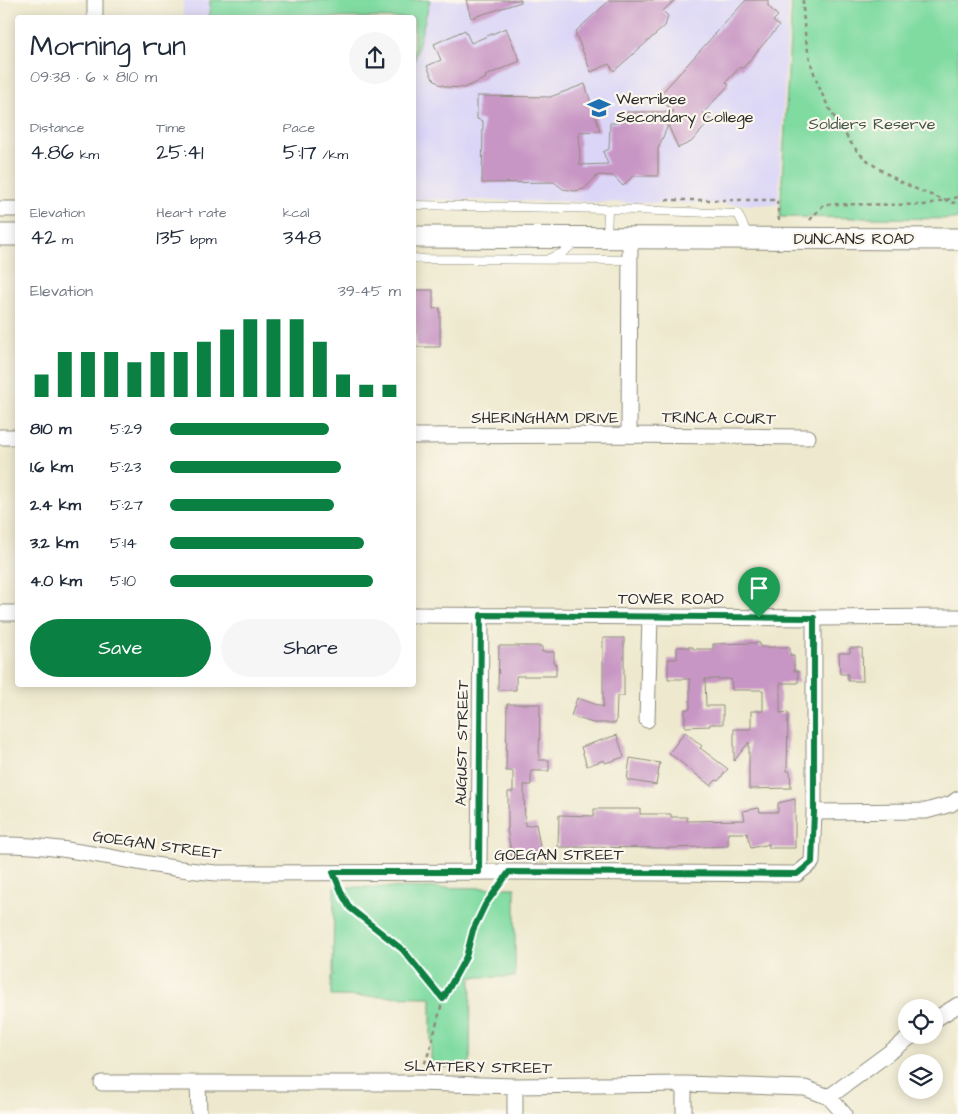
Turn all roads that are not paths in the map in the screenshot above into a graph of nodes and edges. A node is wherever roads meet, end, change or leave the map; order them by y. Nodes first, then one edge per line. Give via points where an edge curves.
1 (95, 0) edge
2 (95, 15) edge
3 (416, 205) edge
4 (0, 209) edge
5 (15, 209) edge
6 (608, 209) junction
7 (0, 235) edge
8 (15, 235) edge
9 (416, 237) edge
10 (581, 238) junction
11 (607, 238) junction
12 (630, 238) junction
13 (749, 238) junction
14 (958, 239) edge
15 (416, 258) edge
16 (543, 260) junction
17 (630, 260) junction
18 (629, 435) junction
19 (416, 436) edge
20 (0, 437) edge
21 (808, 437) dead end
22 (15, 438) edge
23 (0, 613) edge
24 (15, 613) edge
25 (416, 615) edge
26 (481, 615) junction
27 (650, 617) junction
28 (958, 617) edge
29 (814, 618) junction
30 (647, 720) dead end
31 (958, 800) edge
32 (814, 812) junction
33 (0, 845) edge
34 (479, 872) junction
35 (958, 1005) edge
36 (943, 1014) edge
37 (901, 1044) edge
38 (102, 1083) dead end
39 (198, 1083) junction
40 (684, 1084) junction
41 (515, 1086) junction
42 (829, 1097) junction
43 (199, 1114) edge
44 (515, 1114) edge
45 (684, 1114) edge
46 (844, 1114) edge

1 - 2 street
3 - 6 lane
4 - 5 street
6 - 11 lane
6 - 13 lane via 738,214
7 - 8 main road
9 - 10 main road, DUNCANS ROAD
10 - 11 main road, DUNCANS ROAD
10 - 16 lane via 562,253
11 - 12 main road, DUNCANS ROAD
12 - 13 main road, DUNCANS ROAD
12 - 17 street, SHERINGHAM DRIVE
13 - 14 main road, DUNCANS ROAD
15 - 16 lane
16 - 17 lane
17 - 18 street, SHERINGHAM DRIVE
18 - 19 street, SHERINGHAM DRIVE
18 - 21 street, TRINCA COURT
20 - 22 street
23 - 24 street
25 - 26 street, TOWER ROAD
26 - 27 street, TOWER ROAD
26 - 34 street, AUGUST STREET
27 - 29 street, TOWER ROAD
27 - 30 street
28 - 29 street, TOWER ROAD
29 - 32 street, GOEGAN STREET
31 - 32 street via 926,810
32 - 34 street, GOEGAN STREET via 812,862 797,874
33 - 34 street, GOEGAN STREET via 45,846 216,873
35 - 36 street
37 - 42 street
38 - 39 street, SLATTERY STREET
39 - 41 street, SLATTERY STREET
39 - 43 street
40 - 41 street, SLATTERY STREET
40 - 42 street, SLATTERY STREET via 805,1088
40 - 45 street
41 - 44 street
42 - 46 street, SLATTERY STREET

